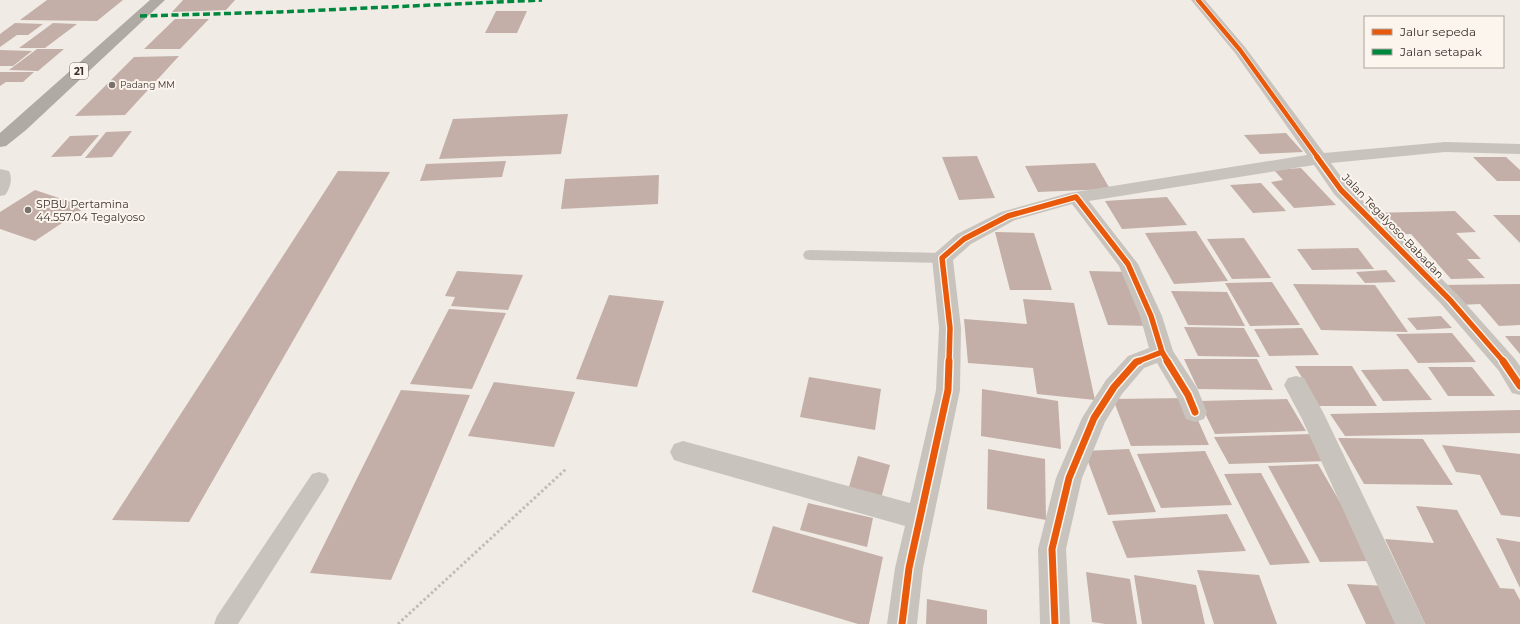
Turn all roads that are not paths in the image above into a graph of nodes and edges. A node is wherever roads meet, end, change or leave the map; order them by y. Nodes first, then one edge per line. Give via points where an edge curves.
1 (158, 0) edge
2 (1198, 0) edge
3 (0, 142) edge
4 (1520, 149) edge
5 (1318, 159) junction
6 (0, 173) edge
7 (0, 192) edge
8 (1076, 196) junction
9 (810, 255) dead end
10 (942, 258) junction
11 (1162, 352) junction
12 (1296, 385) dead end
13 (1520, 386) edge
14 (1195, 412) dead end
15 (682, 452) dead end
16 (319, 480) dead end
17 (921, 518) junction
18 (225, 624) edge
19 (902, 624) edge
20 (1055, 624) edge
21 (1410, 624) edge

1 - 3 highway, 21
2 - 5 street, Jalan Tegalyoso-Babadan via 1240,50
4 - 5 street via 1445,147
5 - 8 street
5 - 13 street, Jalan Tegalyoso-Babadan via 1341,190 1450,300 1507,365
6 - 7 lane via 4,174 3,188
8 - 10 street via 1008,216 964,239
8 - 11 street via 1128,264 1151,316
9 - 10 lane
10 - 17 street via 950,328 948,390
11 - 14 street via 1188,395
11 - 20 street via 1136,362 1114,387 1094,418 1069,478 1052,549
12 - 21 street
15 - 17 street
16 - 18 lane
17 - 19 street via 909,568

